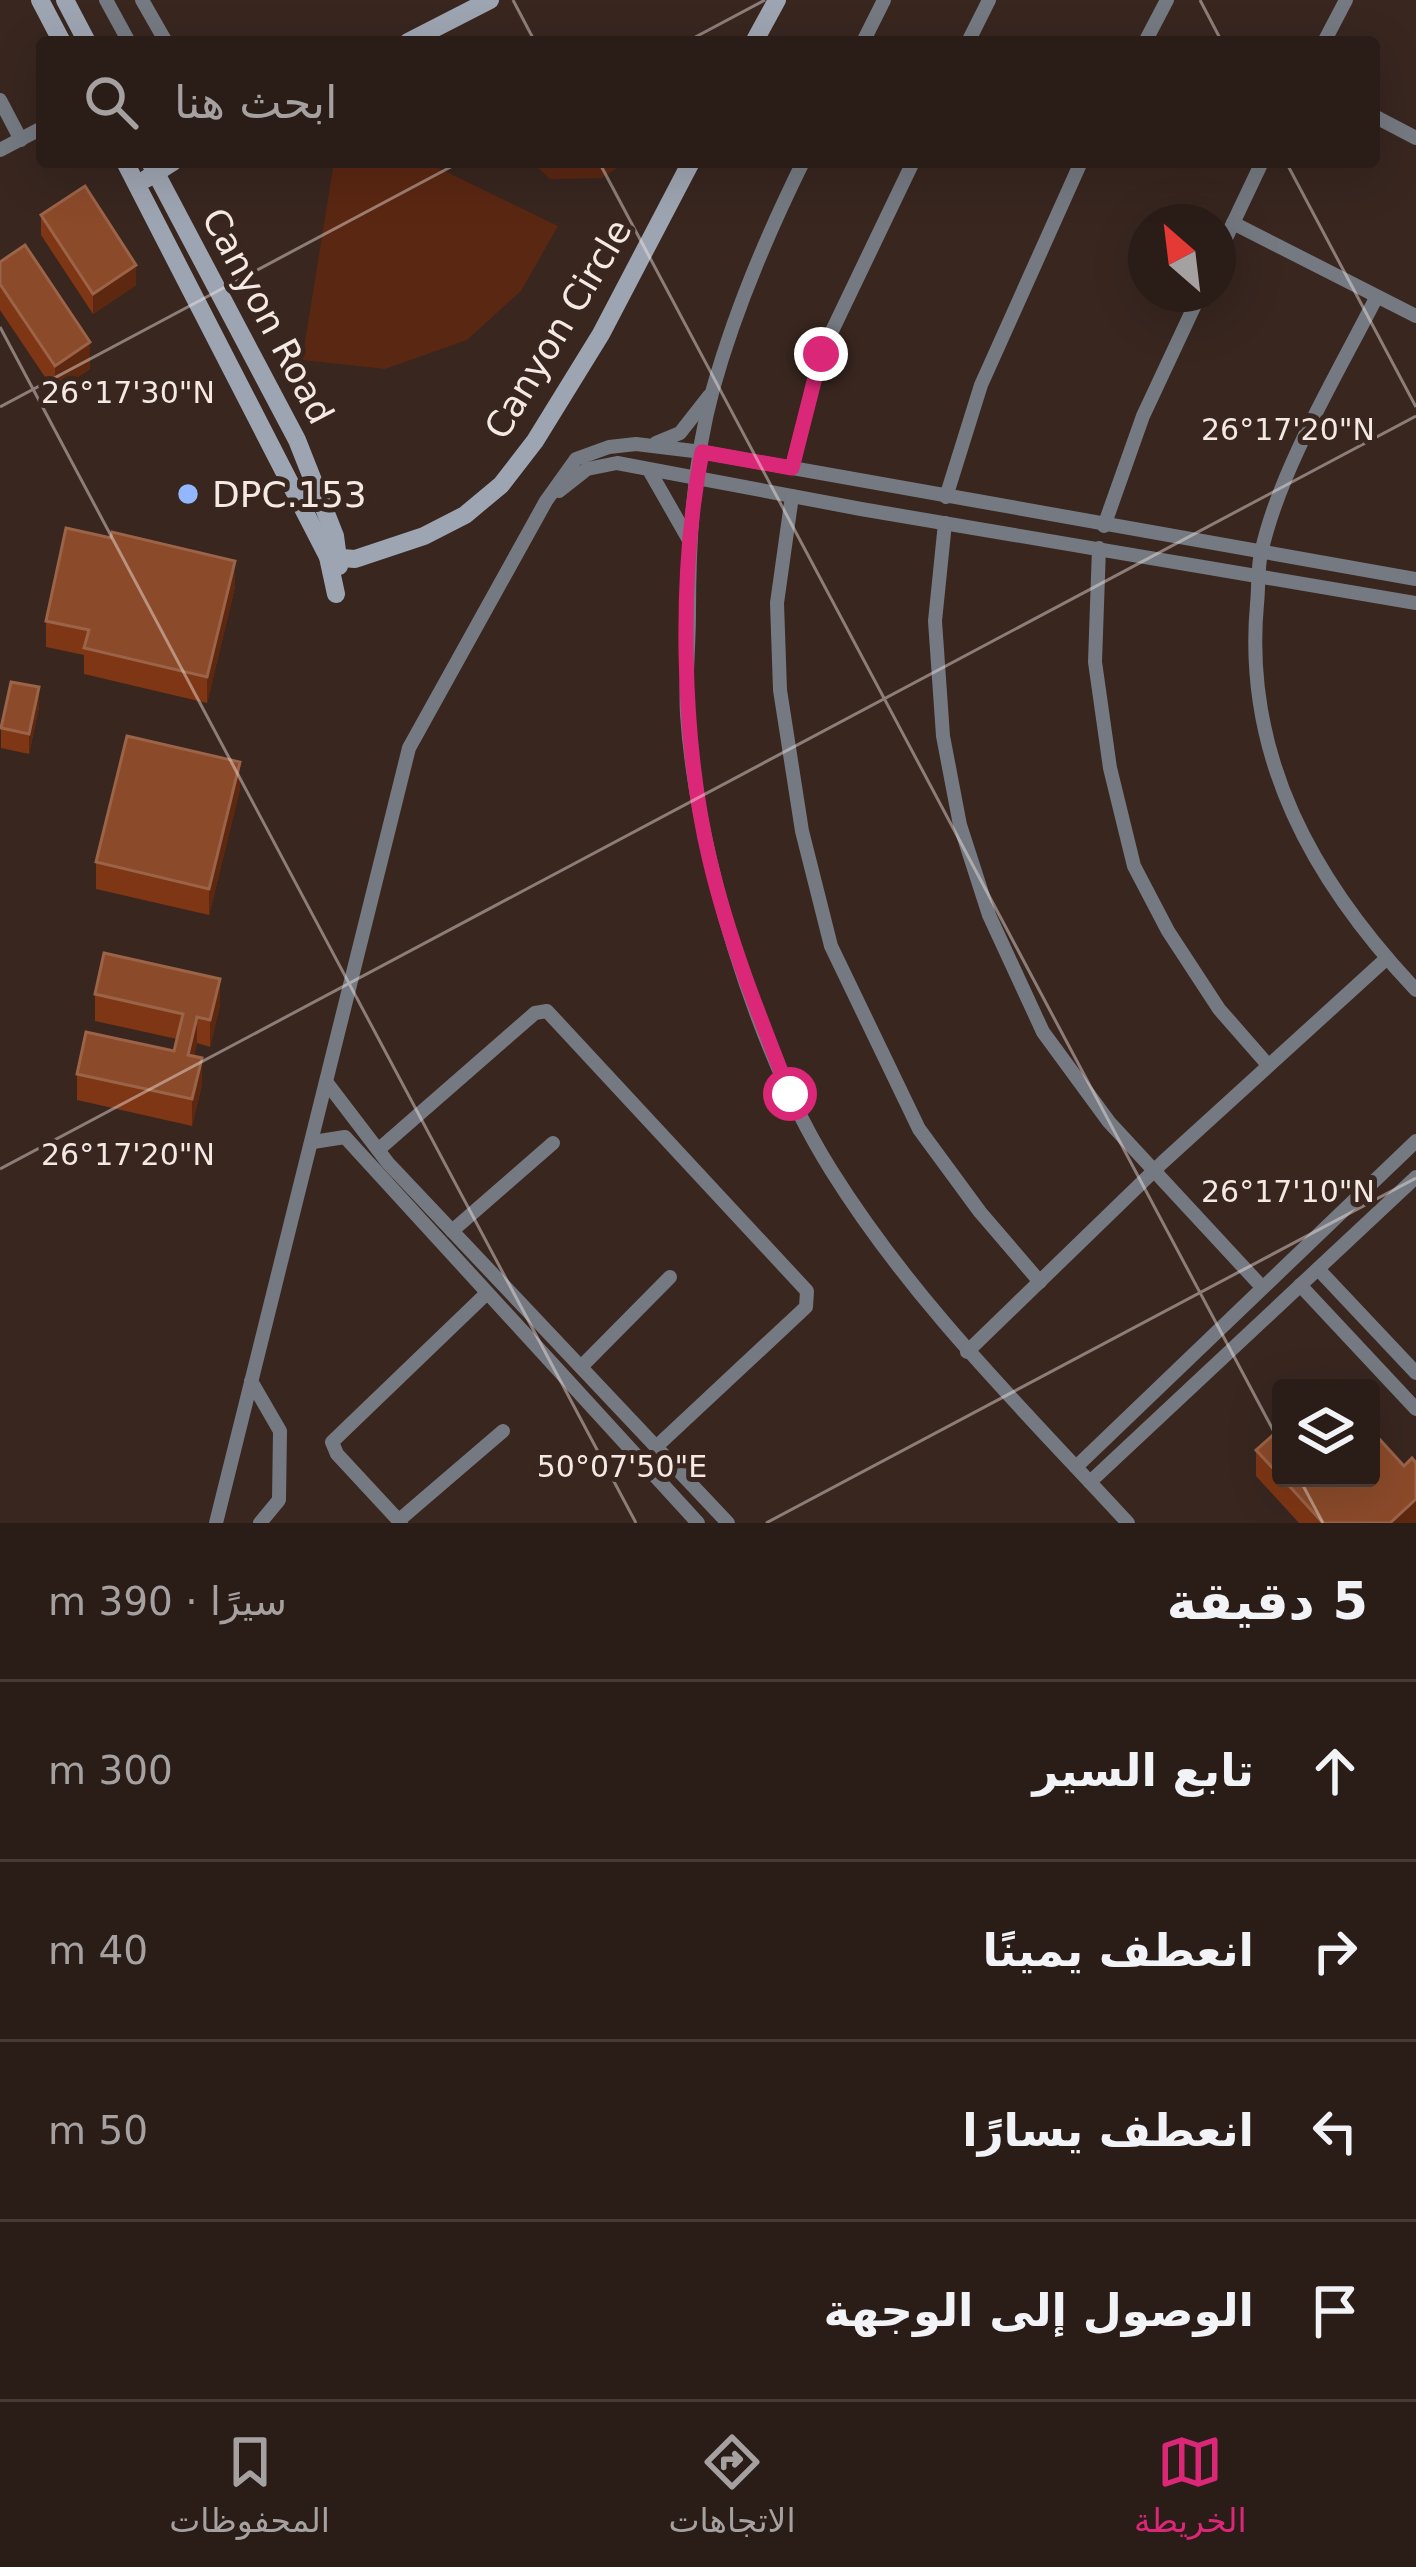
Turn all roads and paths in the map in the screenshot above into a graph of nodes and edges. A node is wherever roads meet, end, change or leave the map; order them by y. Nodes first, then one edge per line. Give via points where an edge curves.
1 (65, 0) edge
2 (106, 0) edge
3 (142, 0) edge
4 (490, 0) edge
5 (777, 0) edge
6 (884, 0) edge
7 (989, 0) edge
8 (1167, 0) edge
9 (1346, 0) edge
10 (46, 3) edge
11 (60, 36) edge
12 (84, 36) edge
13 (126, 36) edge
14 (163, 36) edge
15 (420, 36) edge
16 (757, 36) edge
17 (866, 36) edge
18 (971, 36) edge
19 (1148, 36) edge
20 (1327, 36) edge
21 (0, 100) edge
22 (1380, 119) edge
23 (36, 131) edge
24 (1416, 138) edge
25 (20, 140) junction
26 (0, 150) edge
27 (128, 168) edge
28 (157, 168) edge
29 (161, 168) edge
30 (689, 168) edge
31 (800, 168) edge
32 (910, 168) edge
33 (1078, 168) edge
34 (1259, 168) edge
35 (137, 185) junction
36 (1236, 218) edge
37 (1236, 226) edge
38 (1376, 298) junction
39 (1192, 312) edge
40 (1416, 316) edge
41 (712, 392) junction
42 (636, 445) junction
43 (702, 452) junction
44 (792, 468) junction
45 (649, 470) junction
46 (697, 478) junction
47 (792, 496) junction
48 (946, 497) junction
49 (546, 501) junction
50 (945, 523) junction
51 (1104, 526) junction
52 (689, 540) junction
53 (1099, 548) junction
54 (1261, 550) junction
55 (334, 558) junction
56 (1260, 574) junction
57 (1416, 579) edge
58 (1416, 603) edge
59 (1387, 958) junction
60 (1416, 990) edge
61 (1268, 1065) junction
62 (327, 1083) junction
63 (1416, 1141) edge
64 (313, 1142) junction
65 (553, 1143) dead end
66 (378, 1150) junction
67 (1155, 1170) junction
68 (1416, 1178) edge
69 (452, 1231) junction
70 (1318, 1269) junction
71 (670, 1277) dead end
72 (1040, 1282) junction
73 (1261, 1286) junction
74 (1300, 1286) junction
75 (488, 1293) junction
76 (968, 1352) junction
77 (581, 1367) junction
78 (1416, 1372) edge
79 (251, 1381) junction
80 (1416, 1409) edge
81 (502, 1431) dead end
82 (656, 1447) junction
83 (1076, 1467) junction
84 (1090, 1482) junction
85 (399, 1522) edge
86 (217, 1523) edge
87 (260, 1523) edge
88 (698, 1523) edge
89 (728, 1523) edge
90 (1128, 1523) edge

1 - 12 main road
2 - 13 street
3 - 14 street
4 - 15 main road
5 - 16 main road
6 - 17 street
7 - 18 street
8 - 19 street
9 - 20 street
10 - 11 main road
21 - 25 street
22 - 24 street
23 - 25 street
25 - 26 street
27 - 35 main road, Canyon Road
28 - 35 main road
29 - 55 main road, Canyon Road via 297,440 335,536
30 - 55 main road, Canyon Circle via 601,334 501,484 424,536
31 - 41 street via 762,244
32 - 44 street via 821,354
33 - 48 street via 981,385
34 - 36 street
35 - 55 main road, Canyon Road
37 - 38 street
38 - 40 street
38 - 54 street via 1300,447
39 - 51 street
41 - 42 street via 680,433
41 - 43 street
42 - 43 street
42 - 49 street via 577,459
43 - 44 street
43 - 46 street
44 - 48 street
45 - 46 street
45 - 49 street via 617,463 587,469
45 - 52 street
46 - 47 street
46 - 52 street
47 - 50 street
47 - 72 street via 777,603 780,689 802,831 832,946 919,1129
48 - 51 street
49 - 62 street via 409,748
50 - 53 street
50 - 67 street via 935,621 943,736 989,915 1043,1032 1108,1122
51 - 54 street
52 - 76 street via 687,714 710,860 753,1001 830,1168
53 - 56 street
53 - 61 street via 1095,662 1134,866 1219,1009
54 - 56 street
54 - 57 street
56 - 58 street
56 - 59 street via 1253,650 1263,728 1292,819 1331,888
59 - 60 street
59 - 61 street
61 - 67 street
62 - 64 street
62 - 66 street
63 - 73 street
64 - 75 street via 345,1137
64 - 79 street
65 - 69 street
66 - 69 street
66 - 82 street via 535,1013 547,1011 807,1291 806,1306
67 - 72 street
67 - 73 street
68 - 70 street
69 - 77 street
70 - 74 street
70 - 78 street
71 - 77 street
72 - 76 street
73 - 83 street
74 - 80 street
74 - 84 street
75 - 85 street via 332,1442
75 - 88 street
76 - 83 street
77 - 82 street
79 - 86 street
79 - 87 street via 280,1431 279,1500
81 - 85 street
82 - 89 street
83 - 84 street
84 - 90 street

